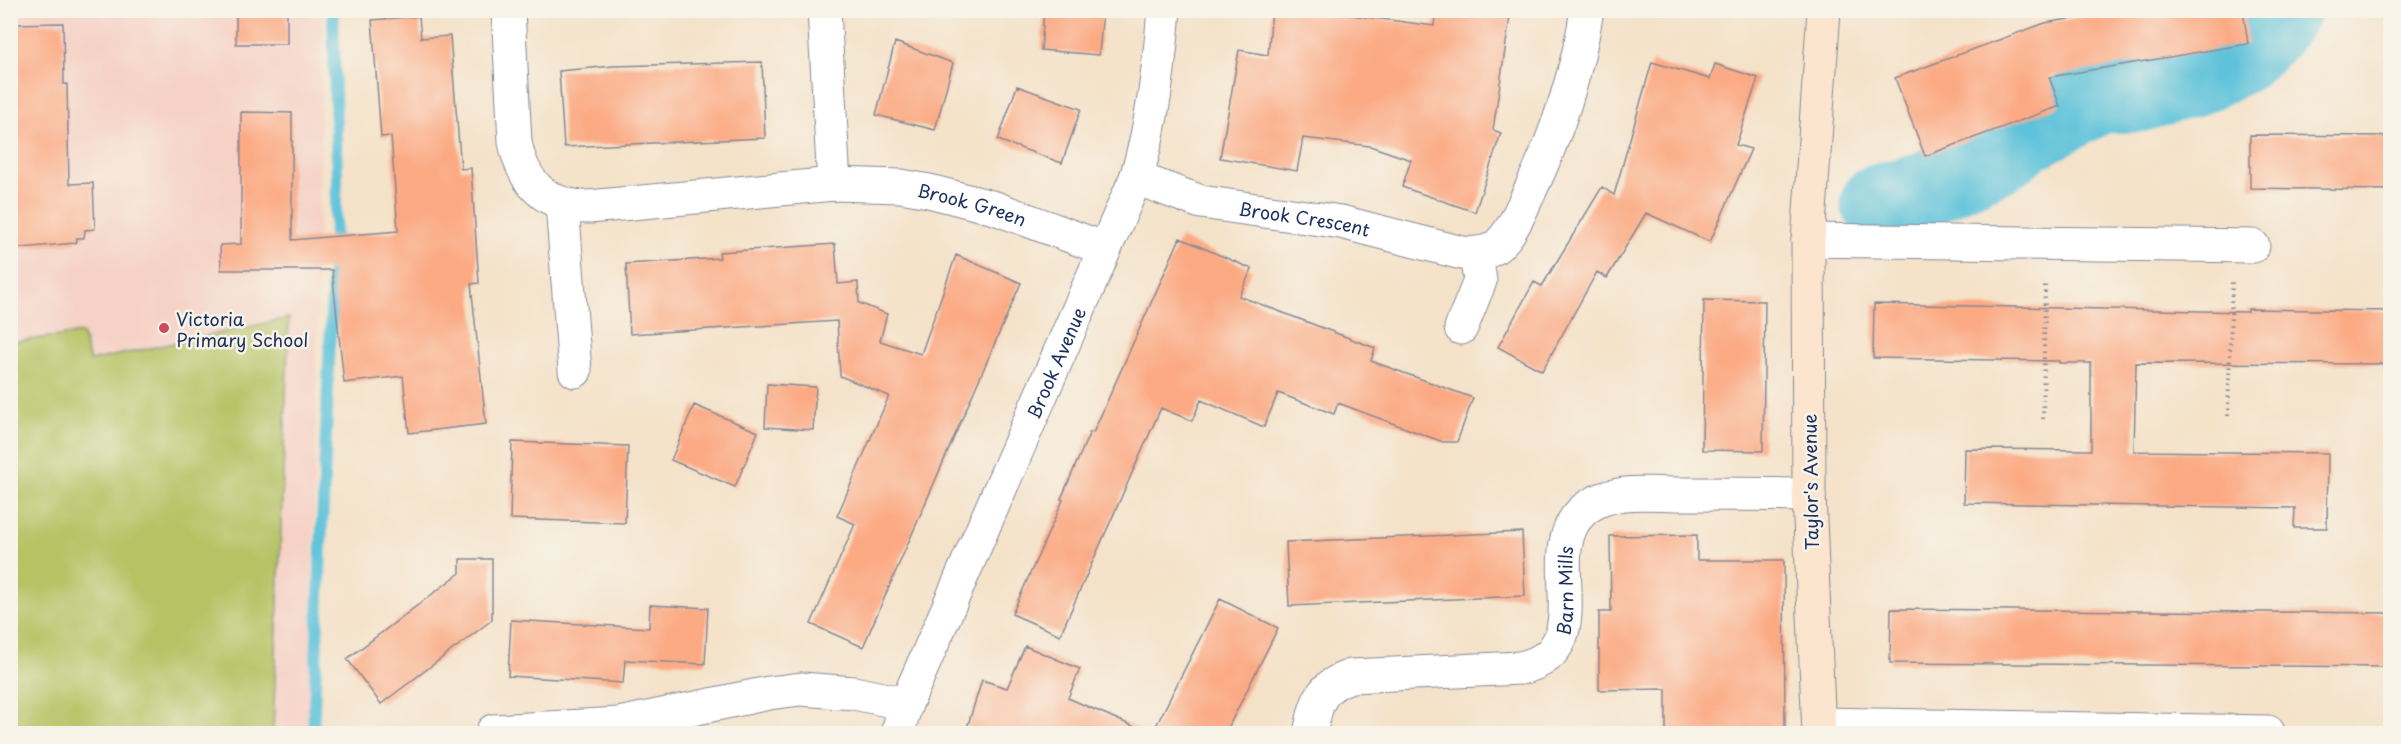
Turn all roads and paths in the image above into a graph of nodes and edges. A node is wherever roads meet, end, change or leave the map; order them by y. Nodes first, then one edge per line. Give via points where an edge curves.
1 (508, 10) edge
2 (824, 10) edge
3 (1164, 10) edge
4 (1587, 10) edge
5 (1824, 10) edge
6 (1136, 178) junction
7 (834, 184) junction
8 (562, 204) junction
9 (1808, 240) junction
10 (2046, 244) junction
11 (2243, 245) joint
12 (1105, 249) junction
13 (1476, 254) junction
14 (1461, 328) dead end
15 (575, 370) dead end
16 (2228, 416) dead end
17 (2043, 419) dead end
18 (1809, 495) junction
19 (902, 719) edge
20 (1819, 729) edge
21 (493, 731) dead end
22 (2268, 732) edge
23 (1310, 734) edge

1 - 8 street, Brook Green via 519,159 536,188
2 - 7 street
3 - 6 street, Brook Avenue via 1151,122
4 - 13 street via 1565,99 1539,173 1508,233 1497,246
5 - 9 street, Taylor's Avenue
6 - 12 street, Brook Avenue
6 - 13 street, Brook Crescent via 1201,202 1341,222 1449,251
7 - 8 street, Brook Green via 589,207
7 - 12 street, Brook Green via 929,190 995,208
8 - 15 street
9 - 10 street
9 - 18 street, Taylor's Avenue
10 - 11 street
10 - 17 path
11 - 16 path
12 - 19 street, Brook Avenue
13 - 14 street via 1480,280
18 - 20 street, Taylor's Avenue
18 - 23 street, Barn Mills via 1631,494 1602,500 1582,512 1569,529 1564,558 1564,625 1556,649 1548,658 1520,668 1352,676 1338,680 1317,703
19 - 21 street, Brook Avenue via 854,693 801,689 619,724
20 - 22 street, Taylor's Avenue

